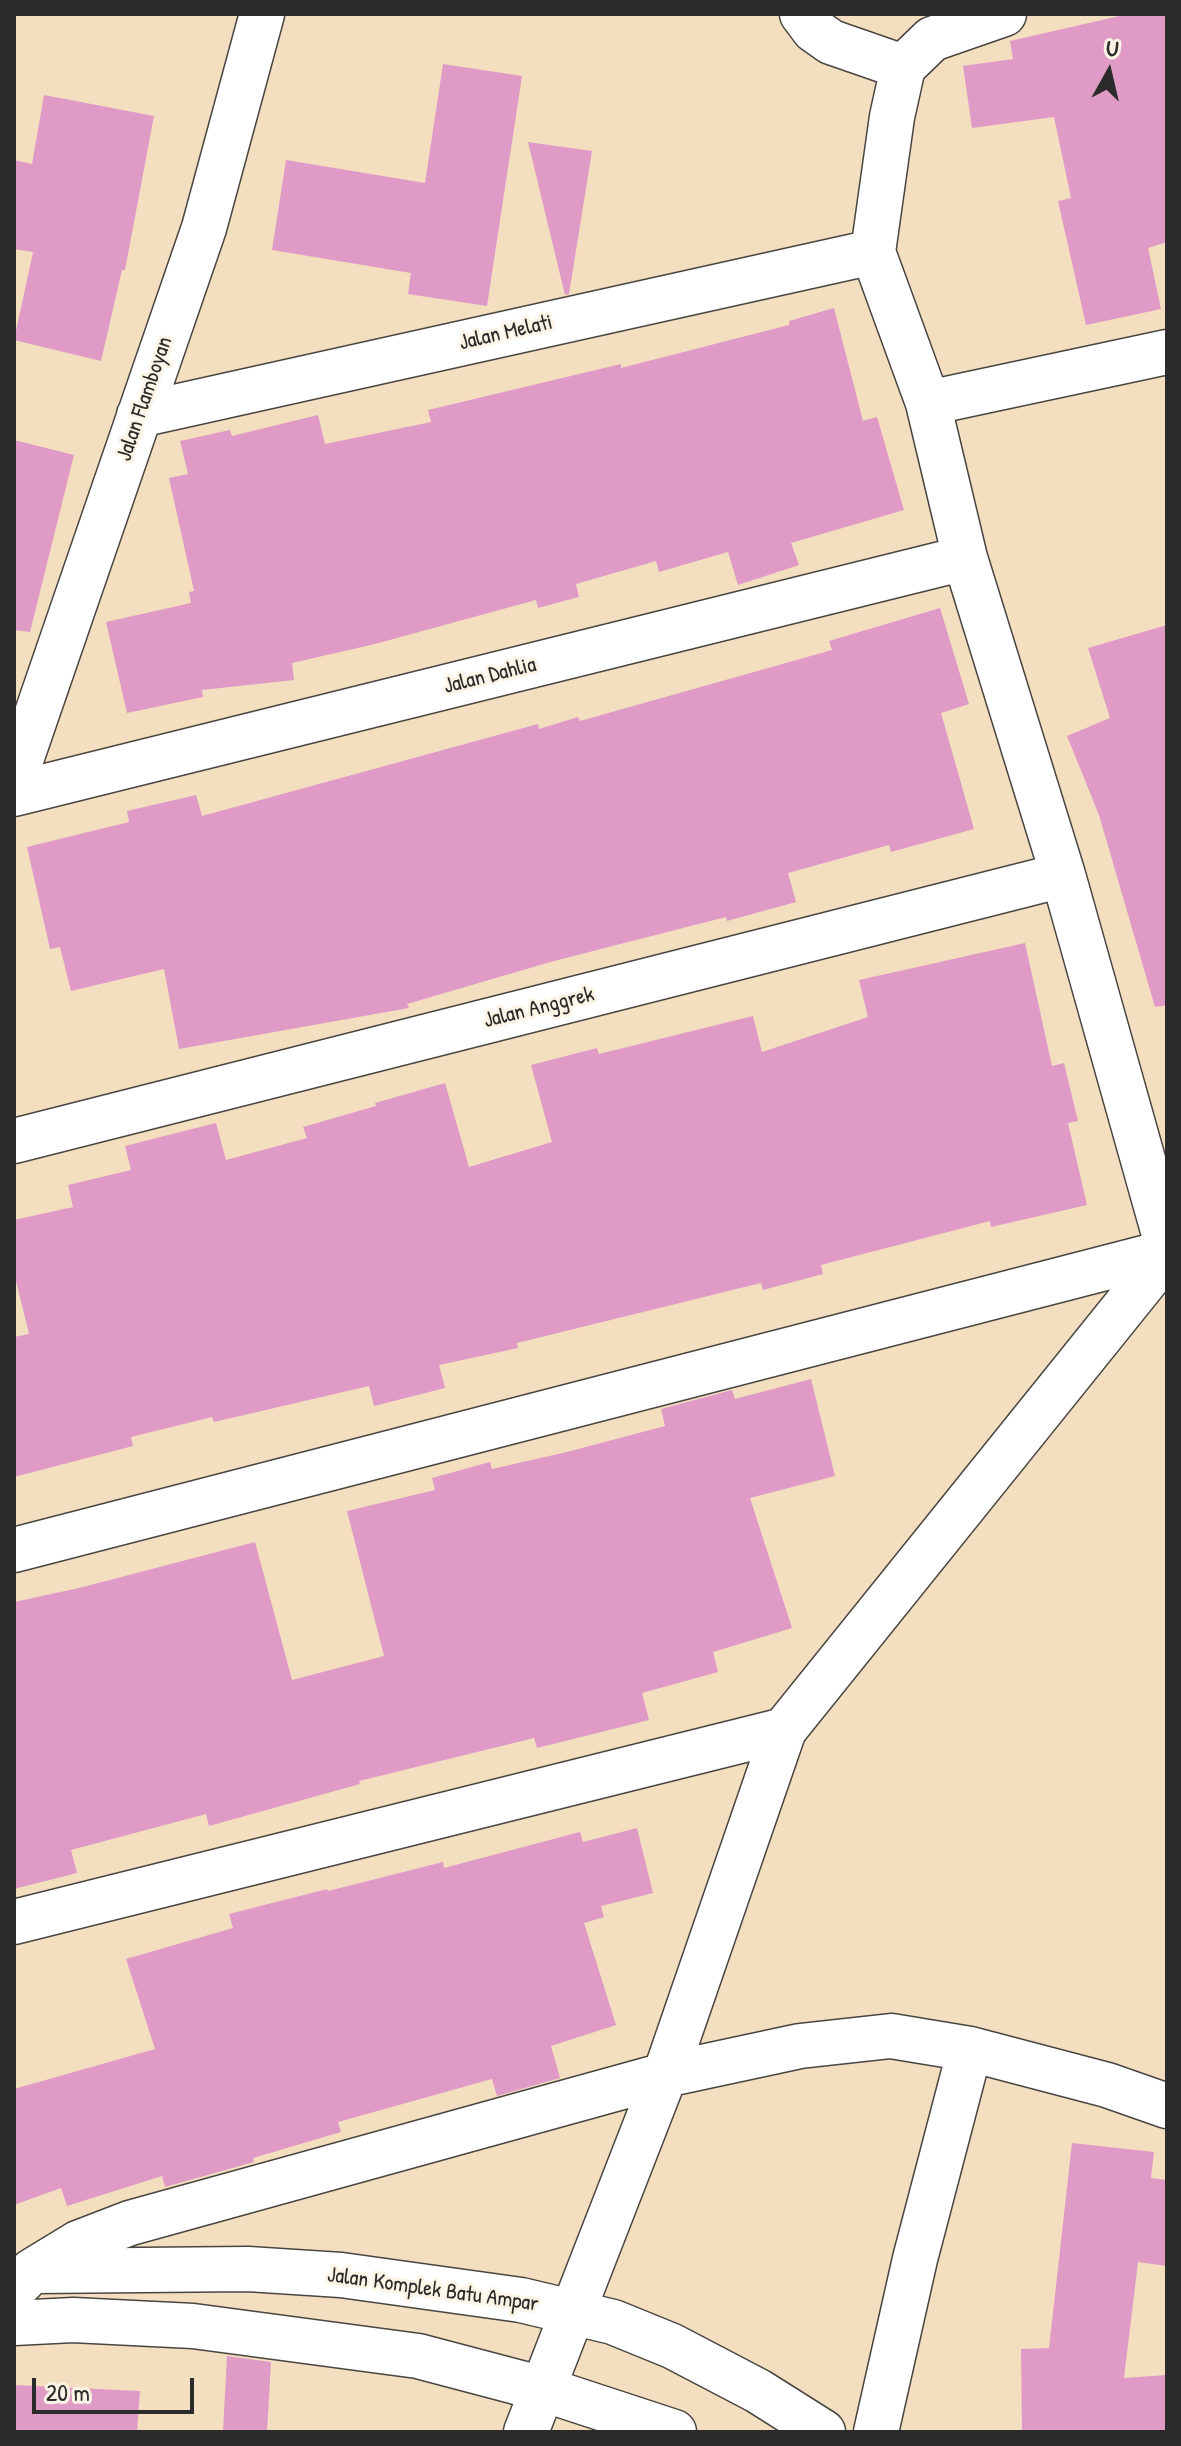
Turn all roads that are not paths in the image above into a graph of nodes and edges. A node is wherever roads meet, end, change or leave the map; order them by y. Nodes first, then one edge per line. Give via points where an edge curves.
1 (262, 14) edge
2 (802, 14) edge
3 (1004, 14) edge
4 (903, 67) junction
5 (873, 252) junction
6 (1167, 352) edge
7 (928, 403) junction
8 (139, 415) junction
9 (965, 558) junction
10 (14, 780) edge
11 (14, 794) edge
12 (1063, 875) junction
13 (14, 1141) edge
14 (1167, 1245) edge
15 (1167, 1253) edge
16 (14, 1550) edge
17 (784, 1730) junction
18 (14, 1922) edge
19 (970, 2049) junction
20 (665, 2075) junction
21 (1167, 2106) edge
22 (20, 2277) edge
23 (574, 2313) junction
24 (14, 2323) edge
25 (543, 2389) junction
26 (526, 2432) edge
27 (674, 2432) edge
28 (823, 2432) edge
29 (876, 2432) edge

1 - 8 street, Jalan Flamboyan via 204,228
2 - 4 street via 831,42
3 - 4 street via 932,39
4 - 5 street
5 - 7 street
5 - 8 street, Jalan Melati
6 - 7 street
7 - 9 street
8 - 10 street, Jalan Flamboyan
9 - 11 street, Jalan Dahlia
9 - 12 street
12 - 13 street, Jalan Anggrek
12 - 14 street
15 - 16 street
15 - 17 street
17 - 18 street
17 - 20 street
19 - 20 street via 891,2036 800,2046
19 - 21 street
19 - 29 street
20 - 22 street via 130,2223 78,2243
20 - 23 street
22 - 23 street, Jalan Komplek Batu Ampar via 248,2269 341,2275 521,2300
23 - 25 street
23 - 28 street, Jalan Komplek Batu Ampar via 672,2346
24 - 25 street via 193,2326 418,2356
25 - 26 street
25 - 27 street

